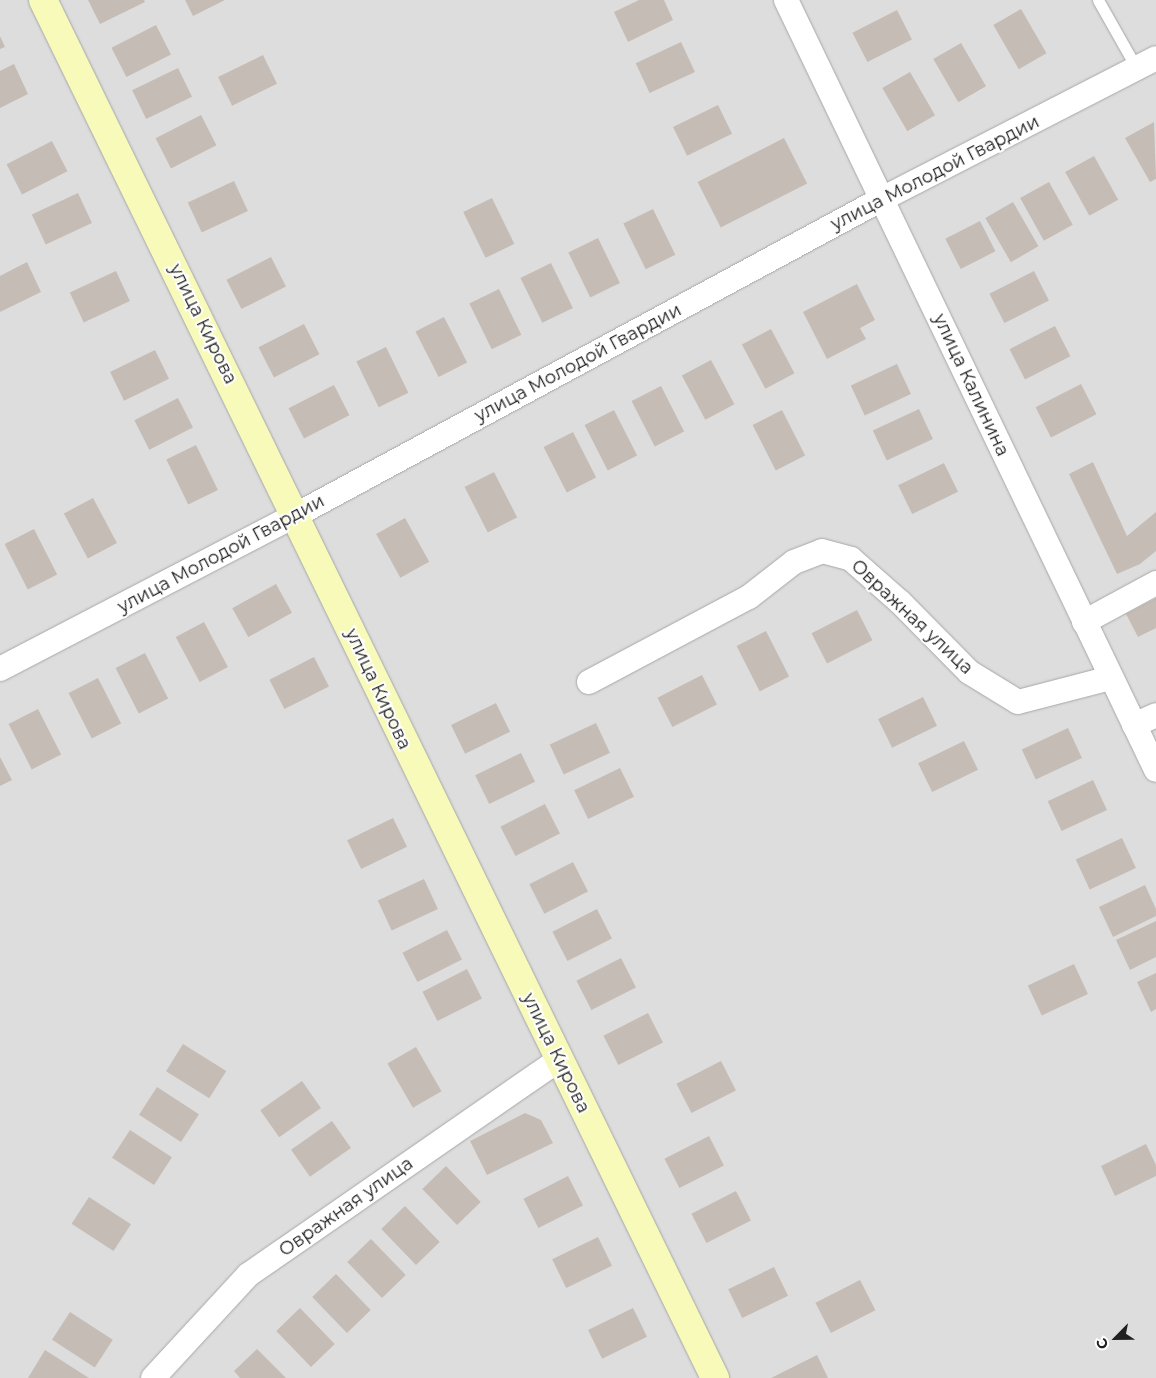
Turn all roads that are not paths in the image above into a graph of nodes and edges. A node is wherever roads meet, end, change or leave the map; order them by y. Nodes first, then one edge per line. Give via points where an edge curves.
1 (43, 0) edge
2 (786, 0) edge
3 (1098, 0) edge
4 (1146, 63) edge
5 (882, 199) junction
6 (296, 515) junction
7 (1156, 583) edge
8 (1084, 622) junction
9 (0, 669) edge
10 (1111, 678) junction
11 (588, 682) dead end
12 (1156, 715) edge
13 (1134, 724) junction
14 (1156, 770) edge
15 (559, 1060) junction
16 (153, 1378) edge
17 (715, 1378) edge

1 - 6 street, улица Кирова
2 - 5 street, улица Калинина
3 - 4 lane
4 - 5 street, улица Молодой Гвардии
5 - 6 street, улица Молодой Гвардии
5 - 8 street, улица Калинина
6 - 9 street, улица Молодой Гвардии
6 - 15 street, улица Кирова
7 - 8 street
8 - 10 street, улица Калинина
10 - 11 street, Овражная улица via 1018,702 969,672 900,602 851,559 822,551 794,562 749,598
10 - 13 street, улица Калинина
12 - 13 street
13 - 14 street, улица Калинина
15 - 16 street, Овражная улица via 248,1275
15 - 17 street, улица Кирова

